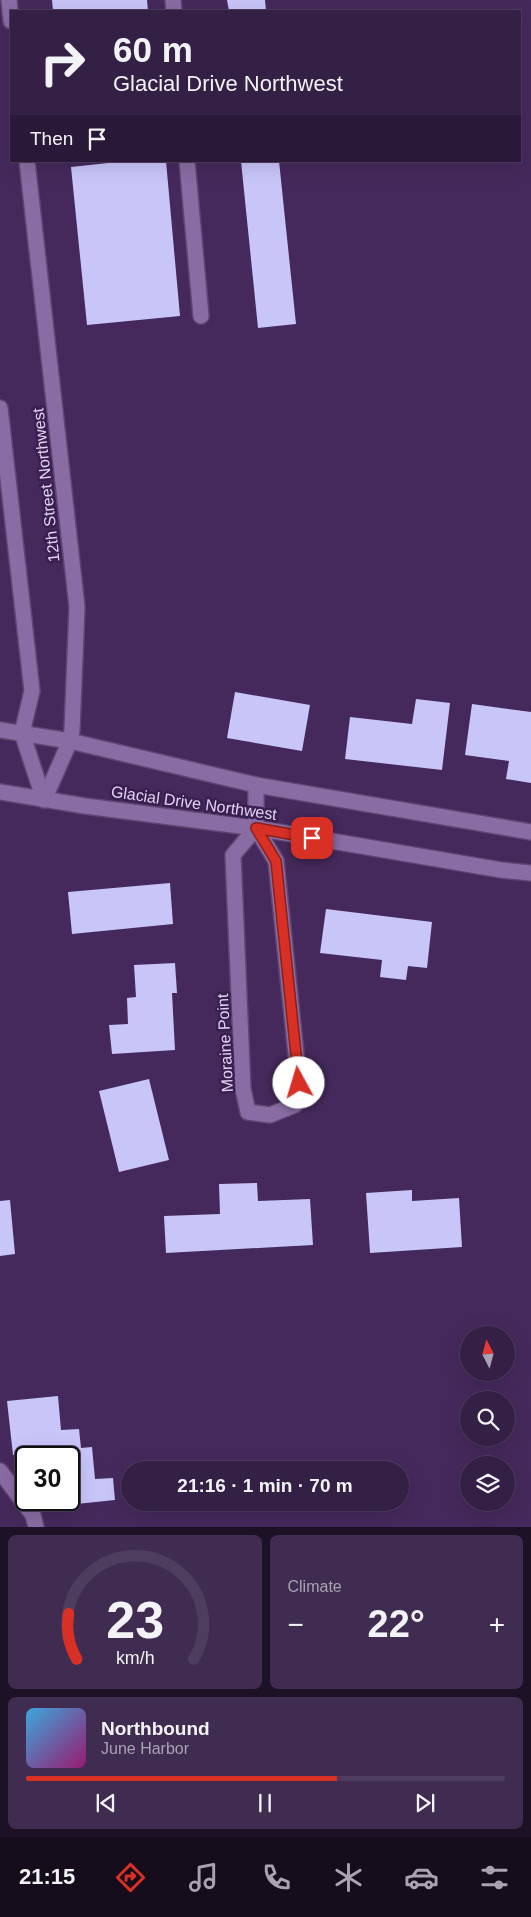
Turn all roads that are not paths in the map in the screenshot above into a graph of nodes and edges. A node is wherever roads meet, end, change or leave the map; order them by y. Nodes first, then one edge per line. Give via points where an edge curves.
1 (27, 162) edge
2 (187, 162) edge
3 (201, 316) dead end
4 (0, 408) edge
5 (0, 730) edge
6 (22, 733) junction
7 (70, 741) junction
8 (256, 785) junction
9 (0, 792) edge
10 (44, 800) junction
11 (256, 828) junction
12 (531, 832) edge
13 (531, 873) edge
14 (0, 1471) edge
15 (36, 1527) edge

1 - 7 street, 12th Street Northwest via 77,607
2 - 3 street
4 - 6 street via 32,691
5 - 6 street
6 - 7 street
6 - 10 street
7 - 8 street
7 - 10 street, 12th Street Northwest
8 - 11 street
8 - 12 street
9 - 10 street, Glacial Drive Northwest
10 - 11 street, Glacial Drive Northwest
11 - 11 street, Moraine Point via 233,854 243,1089 248,1112 270,1115 295,1105 299,1083 276,861
11 - 13 street, Glacial Drive Northwest
14 - 15 street via 33,1515

